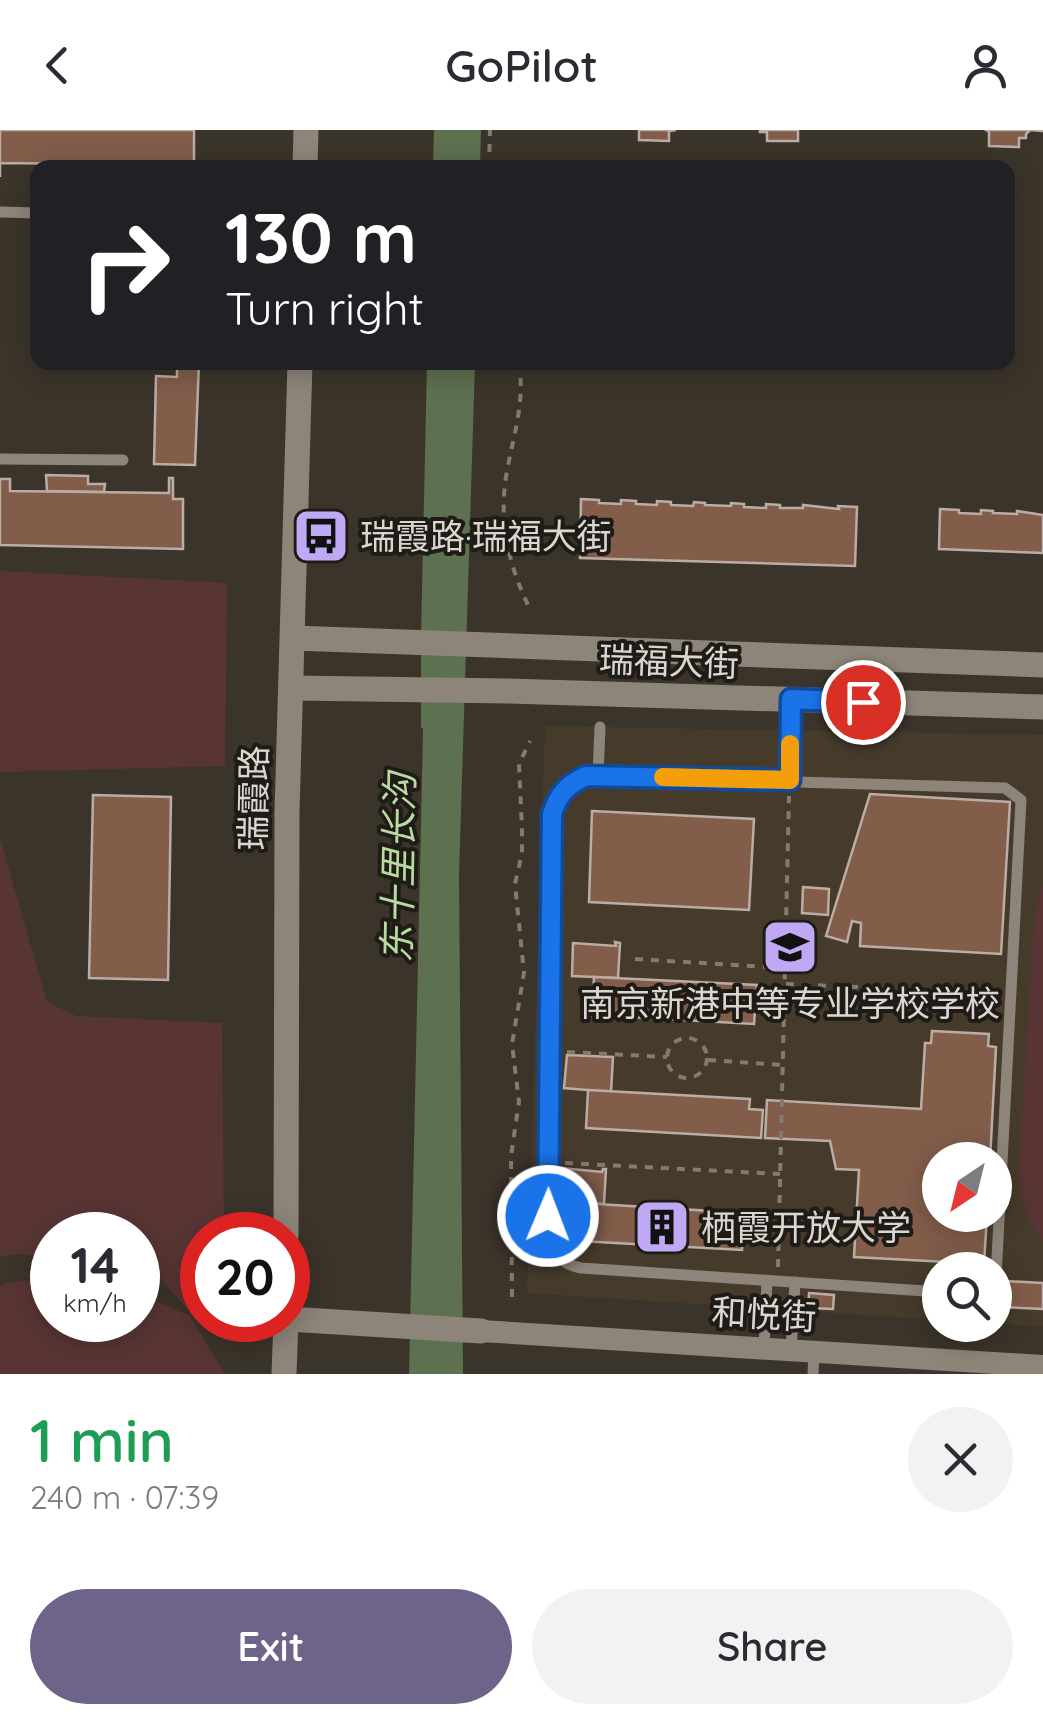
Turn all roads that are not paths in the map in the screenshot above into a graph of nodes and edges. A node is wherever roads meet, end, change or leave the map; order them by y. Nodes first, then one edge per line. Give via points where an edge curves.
1 (306, 130) edge
2 (305, 160) edge
3 (0, 212) edge
4 (30, 214) edge
5 (300, 370) edge
6 (0, 459) edge
7 (123, 460) dead end
8 (293, 638) junction
9 (1043, 665) edge
10 (292, 688) junction
11 (791, 699) junction
12 (1043, 707) edge
13 (600, 727) dead end
14 (598, 776) junction
15 (790, 780) junction
16 (286, 1212) edge
17 (997, 1252) edge
18 (772, 1281) junction
19 (795, 1282) junction
20 (922, 1291) edge
21 (310, 1321) edge
22 (481, 1332) joint
23 (286, 1342) edge
24 (764, 1349) junction
25 (806, 1359) edge
26 (1043, 1366) edge
27 (284, 1374) edge

1 - 2 street
3 - 4 lane
5 - 8 street, 瑞霞路
6 - 7 lane
8 - 9 street, 瑞福大街
8 - 10 street, 瑞霞路
10 - 11 street, 瑞福大街
10 - 16 street, 瑞霞路
11 - 12 street, 瑞福大街
11 - 15 lane
13 - 14 lane
14 - 15 lane
14 - 18 lane via 567,785 552,814 548,1244 570,1266
15 - 17 lane via 1005,788 1021,800
18 - 19 lane
18 - 24 lane
19 - 20 lane
19 - 25 lane
21 - 22 street
22 - 24 street, 和悦街
23 - 27 street
24 - 25 street, 和悦街
25 - 26 street, 和悦街

